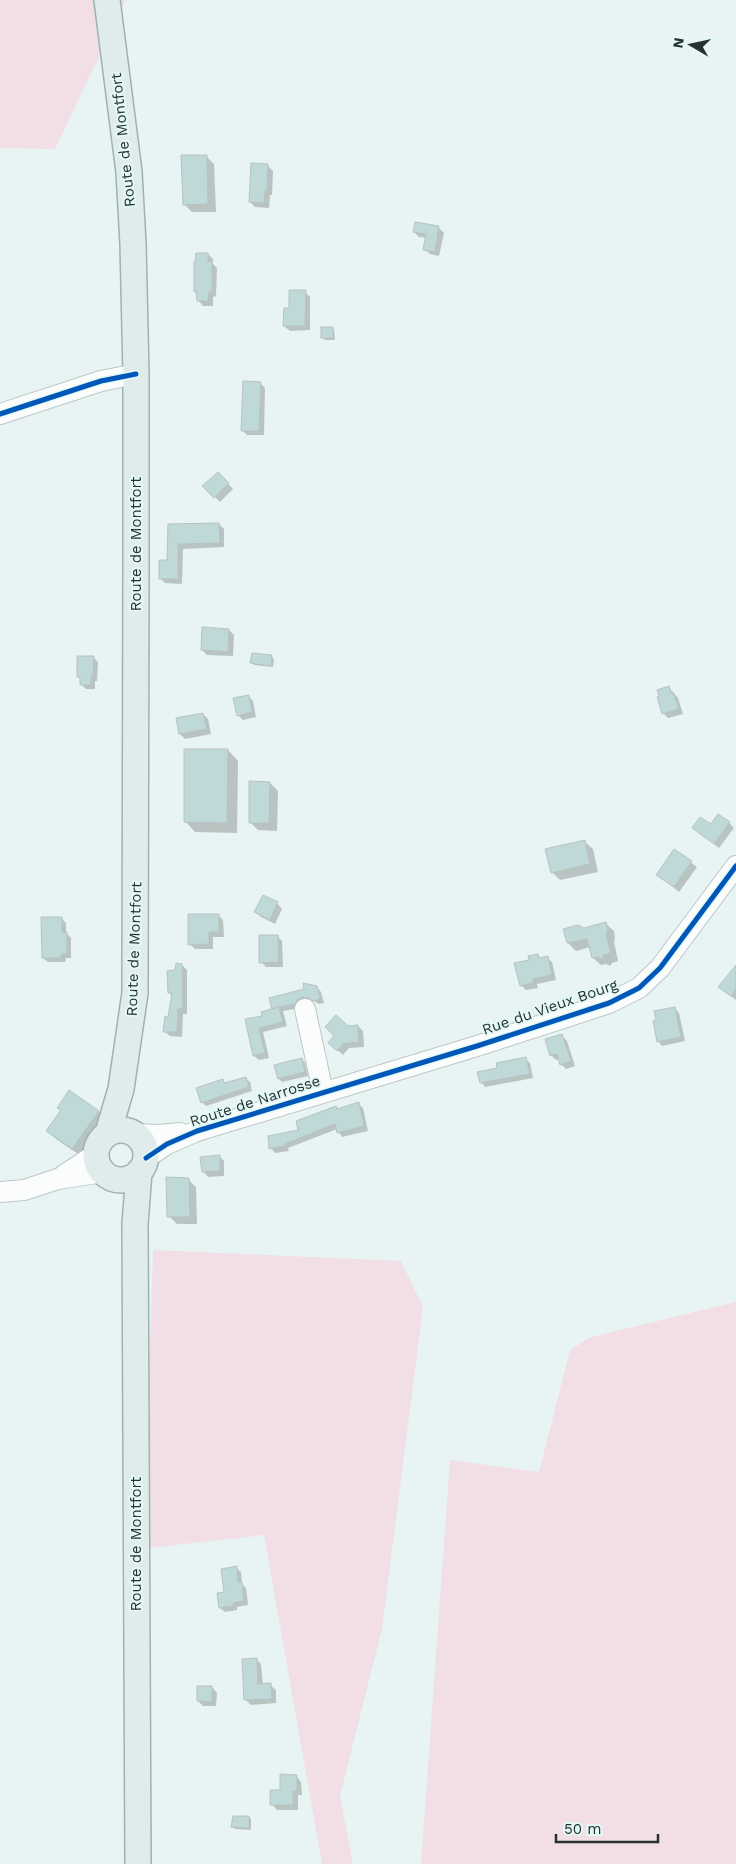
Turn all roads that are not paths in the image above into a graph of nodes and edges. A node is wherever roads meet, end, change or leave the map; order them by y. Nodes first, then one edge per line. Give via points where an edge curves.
1 (107, 0) edge
2 (136, 374) junction
3 (0, 414) edge
4 (736, 866) edge
5 (305, 1009) dead end
6 (376, 1076) joint
7 (323, 1092) junction
8 (197, 1131) junction
9 (115, 1151) junction
10 (142, 1165) junction
11 (0, 1192) edge
12 (135, 1224) junction
13 (138, 1864) edge

1 - 2 main road, Route de Montfort via 129,172
2 - 3 street via 101,381
2 - 9 main road, Route de Montfort via 135,993 122,1089 125,1116
4 - 6 street, Rue du Vieux Bourg via 660,968 639,988 609,1003
5 - 7 street
6 - 7 street, Route de Narrosse
7 - 8 street, Route de Narrosse
8 - 9 street, Route de Narrosse via 159,1135
8 - 10 street, Route de Narrosse via 167,1144
9 - 10 main road via 144,1145
9 - 10 main road via 128,1179
9 - 11 street via 58,1179 24,1190
9 - 12 main road, Route de Montfort via 123,1193
10 - 12 main road, Route de Montfort
12 - 13 main road, Route de Montfort

